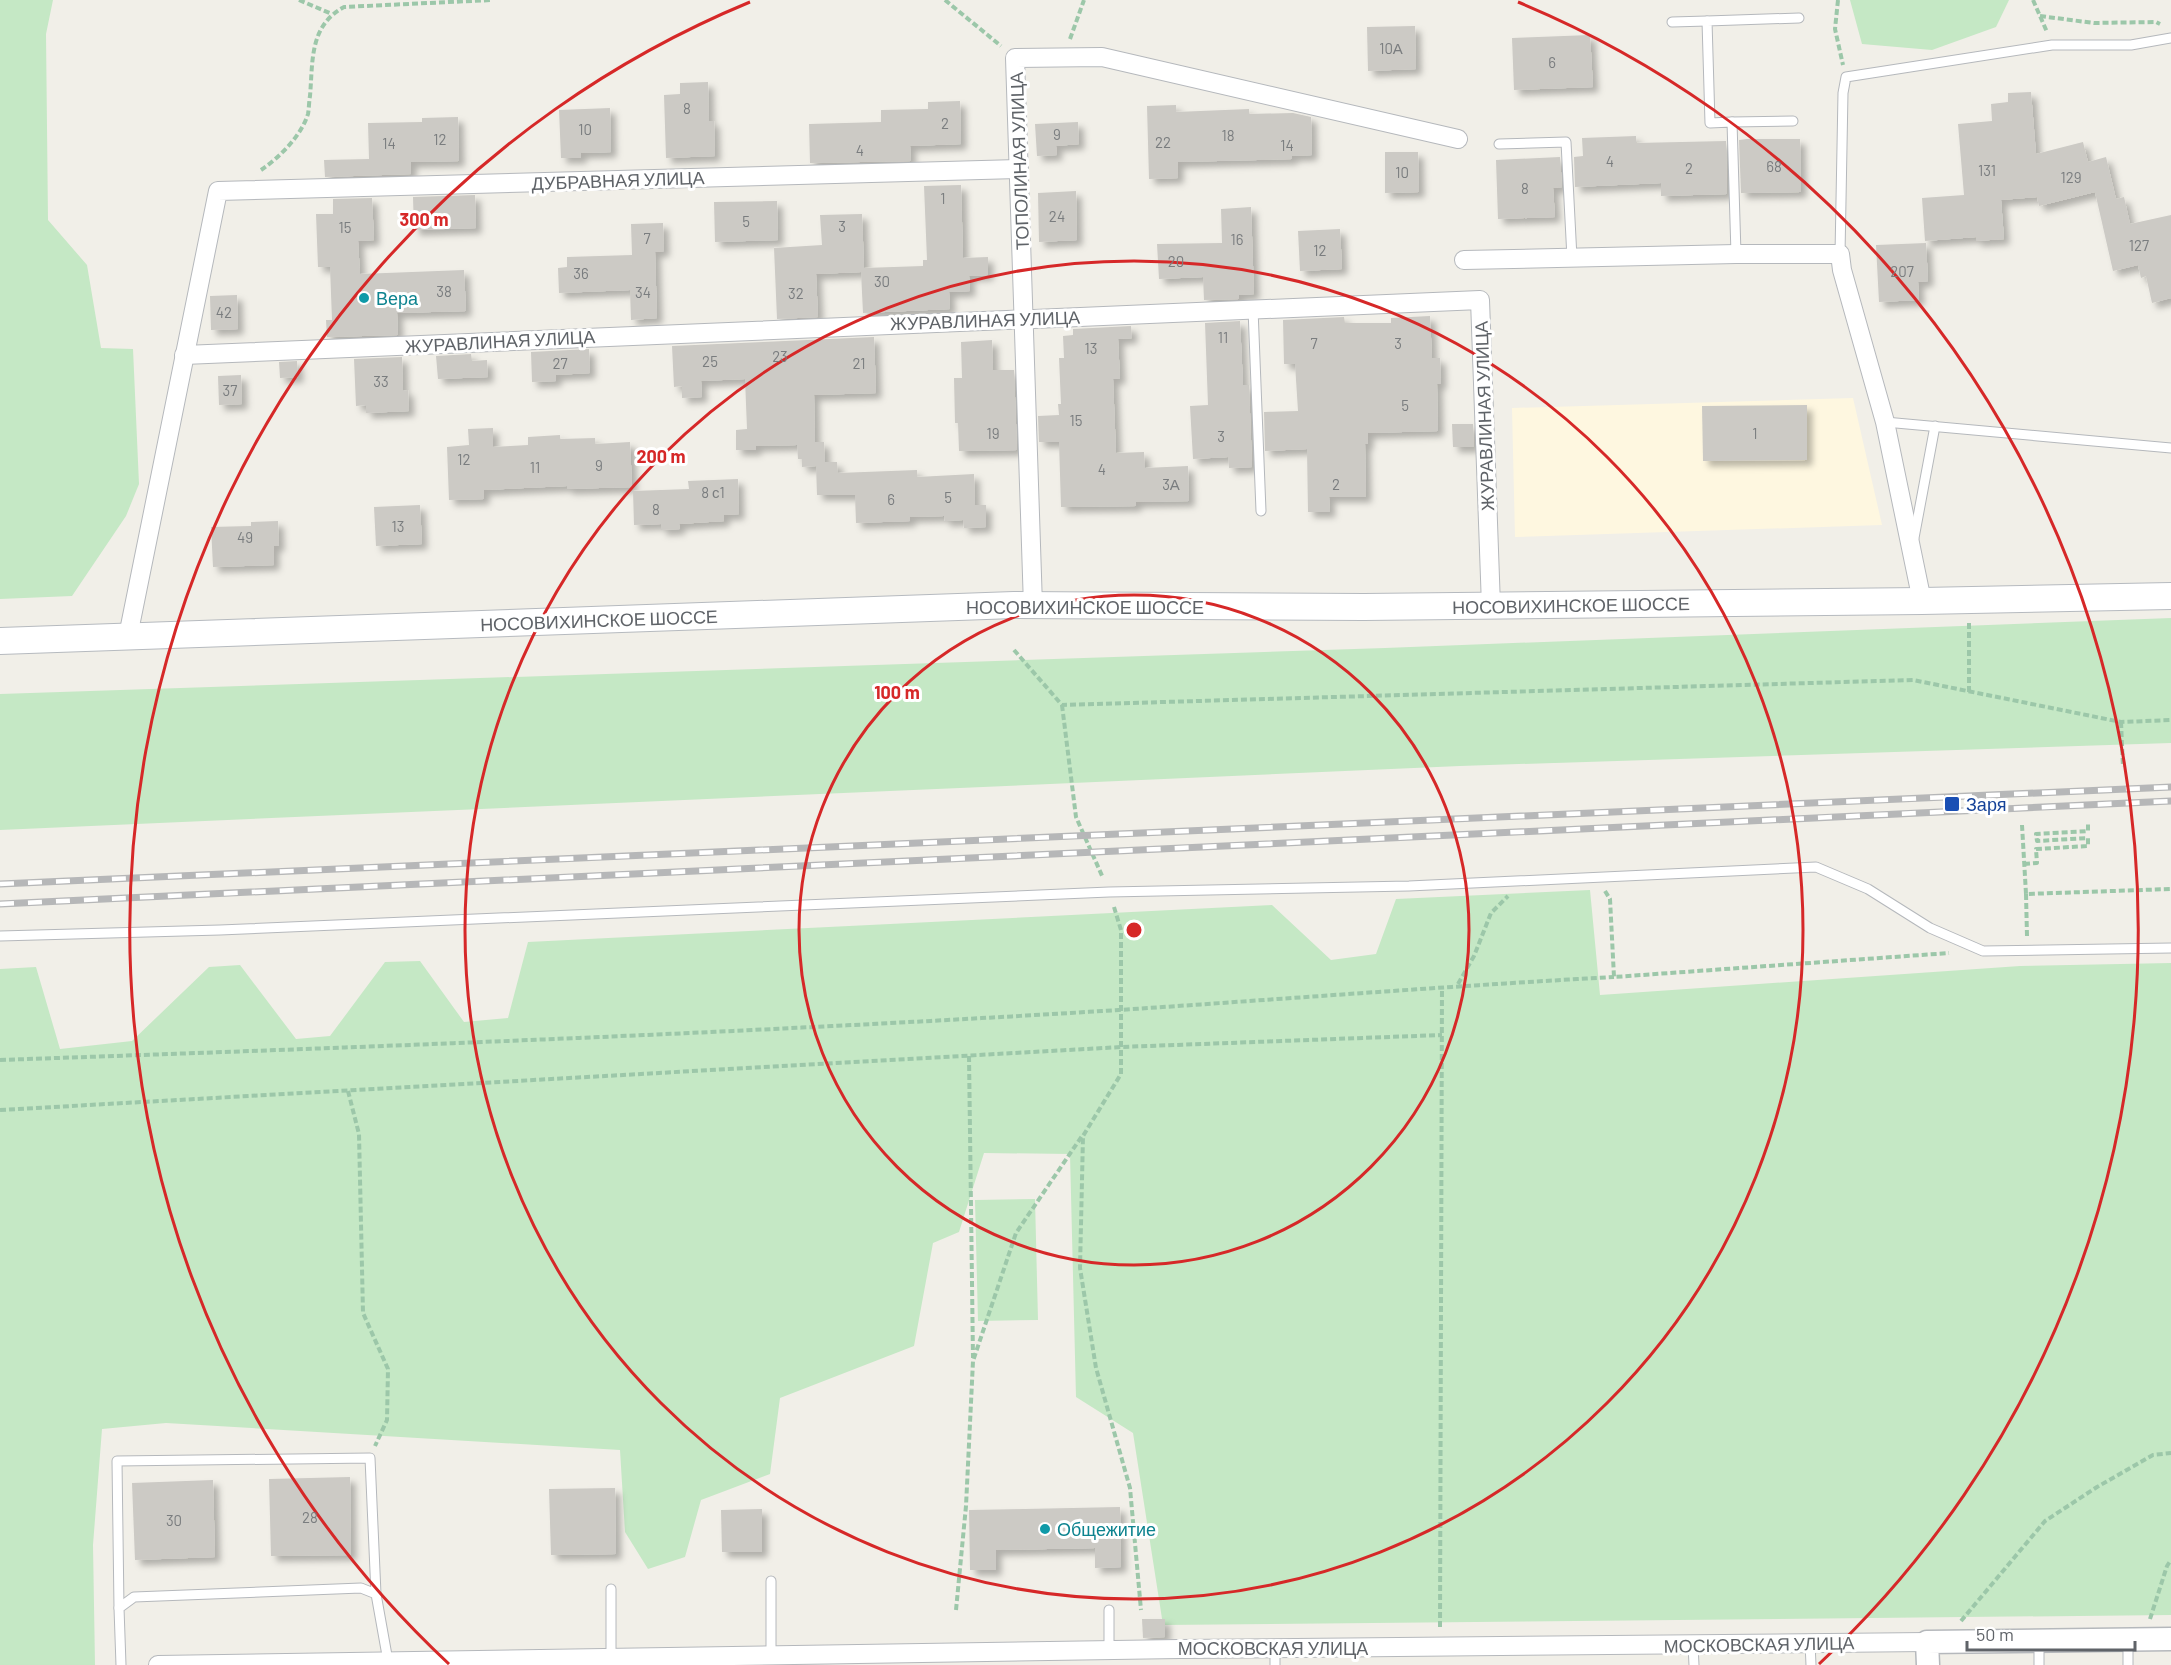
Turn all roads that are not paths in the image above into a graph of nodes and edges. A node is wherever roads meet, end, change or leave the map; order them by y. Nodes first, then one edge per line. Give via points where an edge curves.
1 (1799, 18) dead end
2 (1707, 21) junction
3 (1672, 22) dead end
4 (2171, 38) edge
5 (1793, 121) dead end
6 (1732, 122) junction
7 (1458, 139) dead end
8 (1499, 144) dead end
9 (1019, 169) junction
10 (1736, 254) junction
11 (1840, 254) junction
12 (1572, 258) junction
13 (1464, 260) dead end
14 (1253, 309) junction
15 (1024, 318) junction
16 (184, 355) junction
17 (1885, 422) junction
18 (1935, 426) junction
19 (2171, 448) edge
20 (1261, 511) dead end
21 (1912, 552) junction
22 (2171, 596) edge
23 (1922, 601) junction
24 (1033, 606) junction
25 (1491, 606) junction
26 (128, 636) junction
27 (0, 641) edge
28 (0, 936) edge
29 (2171, 948) edge
30 (771, 1581) dead end
31 (611, 1588) dead end
32 (376, 1594) junction
33 (119, 1608) junction
34 (1109, 1610) dead end
35 (2171, 1638) edge
36 (2136, 1639) junction
37 (2039, 1640) junction
38 (1937, 1642) junction
39 (1810, 1643) junction
40 (1693, 1645) junction
41 (1109, 1650) junction
42 (771, 1655) junction
43 (1411, 1656) edge
44 (611, 1657) junction
45 (1135, 1657) edge
46 (1275, 1657) edge
47 (388, 1661) junction
48 (687, 1661) edge
49 (216, 1664) edge
50 (122, 1665) edge
51 (158, 1665) edge
52 (1694, 1665) edge
53 (1811, 1665) edge
54 (1928, 1665) edge
55 (2039, 1665) edge
56 (2128, 1665) edge

1 - 2 lane
2 - 3 lane
2 - 6 lane via 1710,123
4 - 11 lane via 2131,45 2052,45 1846,77
5 - 6 lane
6 - 10 lane
7 - 9 street, ТОПОЛИНАЯ УЛИЦА via 1102,57 1016,58
8 - 12 lane via 1566,142
9 - 15 street, ТОПОЛИНАЯ УЛИЦА
9 - 16 street, ДУБРАВНАЯ УЛИЦА via 218,191
10 - 11 street
10 - 12 street
11 - 17 street
12 - 13 street
14 - 15 street, ЖУРАВЛИНАЯ УЛИЦА
14 - 20 lane
14 - 25 street, ЖУРАВЛИНАЯ УЛИЦА via 1480,300
15 - 16 street, ЖУРАВЛИНАЯ УЛИЦА
15 - 24 street, ТОПОЛИНАЯ УЛИЦА
16 - 26 street
17 - 18 lane
17 - 21 street
18 - 19 lane
18 - 21 lane
21 - 23 street
22 - 23 main road, НОСОВИХИНСКОЕ ШОССЕ
23 - 25 main road, НОСОВИХИНСКОЕ ШОССЕ
24 - 25 main road, НОСОВИХИНСКОЕ ШОССЕ
24 - 26 main road, НОСОВИХИНСКОЕ ШОССЕ
26 - 27 main road, НОСОВИХИНСКОЕ ШОССЕ
28 - 29 lane via 232,930 1109,892 1408,886 1816,867 1868,889 1930,928 1983,951
30 - 42 lane
31 - 44 lane
32 - 33 lane via 361,1588 134,1597
32 - 33 lane via 370,1458 117,1461
32 - 47 lane
33 - 50 lane
34 - 41 lane
35 - 36 street, МОСКОВСКАЯ УЛИЦА
36 - 37 street, МОСКОВСКАЯ УЛИЦА
36 - 56 lane
37 - 38 street, МОСКОВСКАЯ УЛИЦА
37 - 55 lane
38 - 39 street, МОСКОВСКАЯ УЛИЦА
38 - 54 street
39 - 40 street, МОСКОВСКАЯ УЛИЦА
39 - 53 lane
40 - 43 street, МОСКОВСКАЯ УЛИЦА via 1440,1647
40 - 52 lane
41 - 42 street, МОСКОВСКАЯ УЛИЦА
41 - 45 street, МОСКОВСКАЯ УЛИЦА
42 - 48 street, МОСКОВСКАЯ УЛИЦА
43 - 46 street, МОСКОВСКАЯ УЛИЦА
44 - 47 street, МОСКОВСКАЯ УЛИЦА
44 - 48 street, МОСКОВСКАЯ УЛИЦА
45 - 46 street, МОСКОВСКАЯ УЛИЦА
47 - 49 street, МОСКОВСКАЯ УЛИЦА
49 - 51 street, МОСКОВСКАЯ УЛИЦА

